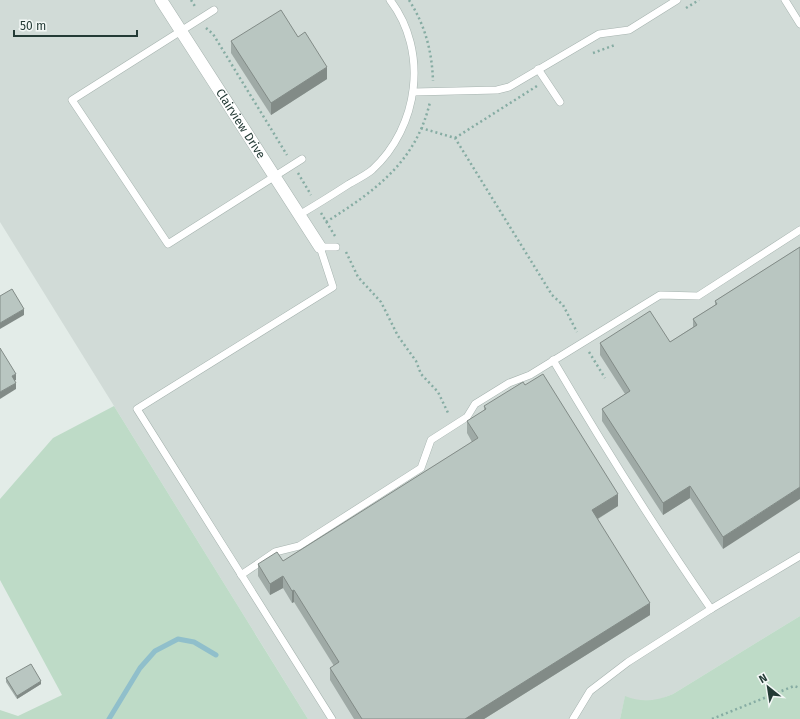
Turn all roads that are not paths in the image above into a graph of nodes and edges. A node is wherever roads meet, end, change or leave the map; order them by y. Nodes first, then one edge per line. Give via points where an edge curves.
1 (161, 0) edge
2 (390, 0) edge
3 (677, 0) edge
4 (785, 0) edge
5 (214, 10) dead end
6 (800, 24) edge
7 (181, 31) junction
8 (538, 69) junction
9 (414, 92) junction
10 (560, 102) dead end
11 (302, 159) dead end
12 (274, 176) junction
13 (299, 215) junction
14 (800, 230) edge
15 (320, 247) junction
16 (336, 247) dead end
17 (553, 360) junction
18 (800, 556) edge
19 (241, 574) junction
20 (712, 609) junction
21 (332, 719) edge
22 (573, 719) edge

1 - 7 street, Clairview Drive
2 - 9 lane via 396,7 408,34 414,61
3 - 8 lane via 629,30 599,34
4 - 6 lane
5 - 7 lane
7 - 12 street, Clairview Drive
7 - 12 lane via 72,100 168,244
8 - 9 lane via 508,87 497,90
8 - 10 lane
9 - 13 lane via 404,125 391,148 372,170
11 - 12 lane
12 - 13 street, Clairview Drive
13 - 15 street, Clairview Drive
14 - 17 lane via 698,296 660,295
15 - 16 lane
15 - 19 lane via 333,287 137,409
17 - 19 lane via 476,404 467,417 431,440 421,468 299,546 275,552
17 - 20 lane via 667,546
18 - 20 lane
19 - 21 lane
20 - 22 lane via 628,662 590,691

